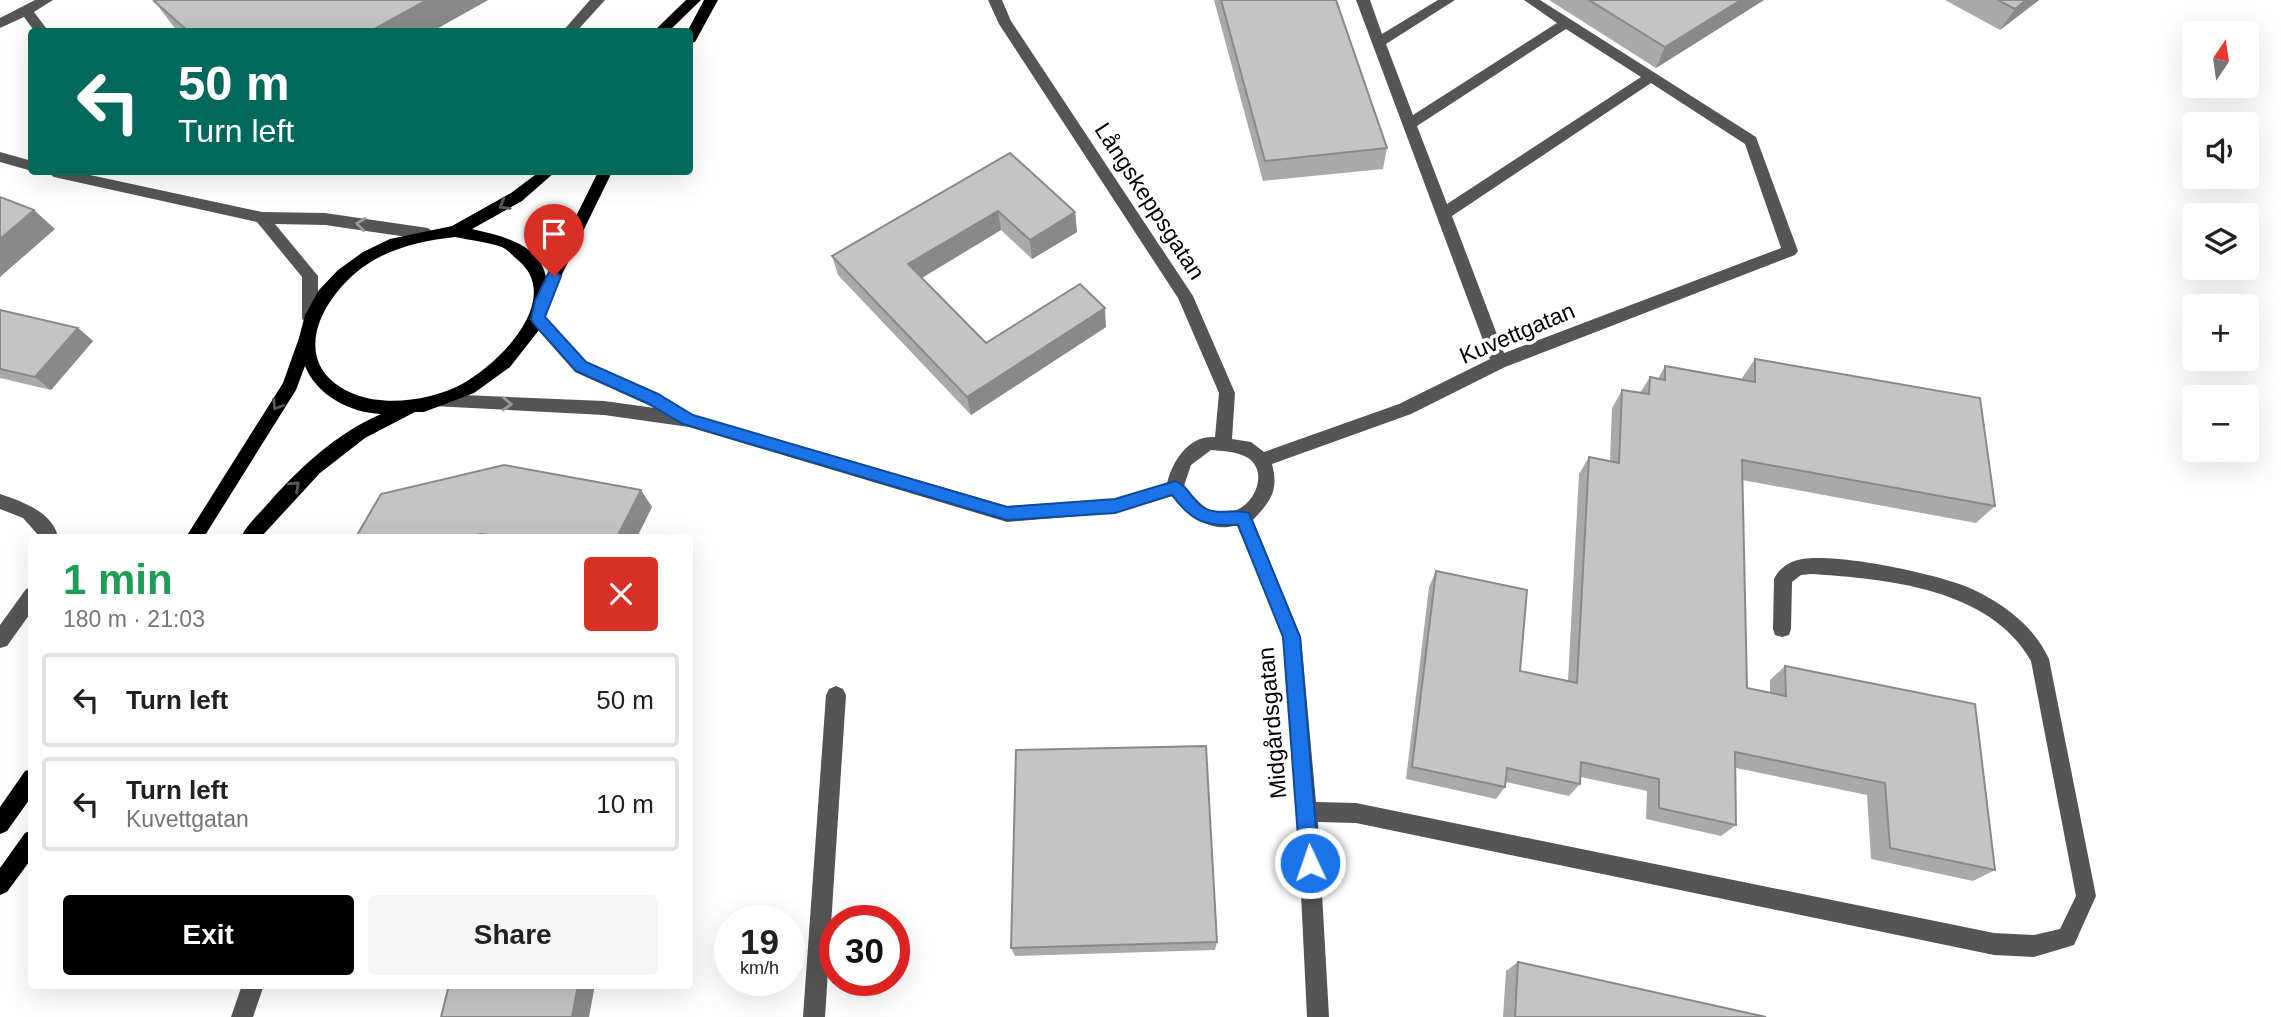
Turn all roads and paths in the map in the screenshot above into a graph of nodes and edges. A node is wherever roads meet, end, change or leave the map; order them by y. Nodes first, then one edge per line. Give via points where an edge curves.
1 (46, 0) edge
2 (598, 0) edge
3 (694, 0) edge
4 (711, 0) edge
5 (995, 0) edge
6 (1363, 0) edge
7 (1448, 0) edge
8 (1531, 0) edge
9 (26, 10) junction
10 (1566, 23) junction
11 (0, 24) edge
12 (40, 28) edge
13 (572, 28) edge
14 (663, 28) edge
15 (693, 33) edge
16 (1379, 42) junction
17 (1650, 77) junction
18 (1410, 124) junction
19 (0, 157) edge
20 (28, 165) edge
21 (68, 175) edge
22 (545, 175) edge
23 (604, 175) edge
24 (1444, 214) junction
25 (262, 218) junction
26 (455, 231) junction
27 (428, 234) junction
28 (542, 301) junction
29 (310, 319) junction
30 (538, 319) junction
31 (305, 343) junction
32 (1499, 362) junction
33 (439, 401) junction
34 (413, 406) junction
35 (689, 420) junction
36 (1223, 443) junction
37 (1262, 460) junction
38 (1175, 488) junction
39 (0, 501) edge
40 (1243, 518) junction
41 (49, 534) edge
42 (197, 534) edge
43 (252, 534) edge
44 (28, 601) edge
45 (1783, 629) dead end
46 (0, 640) edge
47 (836, 695) dead end
48 (28, 784) edge
49 (1307, 812) junction
50 (0, 824) edge
51 (28, 846) edge
52 (0, 885) edge
53 (252, 989) edge
54 (242, 1017) edge
55 (814, 1017) edge
56 (1318, 1017) edge

1 - 9 street
2 - 13 street
3 - 14 main road
4 - 15 main road
5 - 36 street, Långskeppsgatan via 1185,296 1227,393
6 - 16 street
7 - 16 street
8 - 10 street
9 - 11 street
9 - 12 street
10 - 17 street
10 - 18 street
16 - 18 street
17 - 24 street
17 - 32 street, Kuvettgatan via 1751,141 1790,251
18 - 24 street
19 - 20 street
21 - 25 street
22 -> 26 main road via 505,205
23 - 28 main road
24 - 32 street
27 -> 25 street via 325,219
25 - 29 street via 310,276
26 - 27 main road
26 - 28 main road via 491,236 521,250 534,264
27 - 29 main road via 398,242 344,274 323,295
28 - 30 main road
29 - 31 main road
30 - 33 main road via 524,344 502,367
30 - 35 street via 581,366
31 - 34 main road via 310,367 324,386 348,400 379,407
31 -> 42 main road via 290,385
32 - 37 street, Kuvettgatan via 1405,410
33 - 34 main road
33 -> 35 street via 604,408
43 -> 34 main road via 322,460 361,432
35 - 38 street via 1007,514 1115,506
36 - 37 street via 1247,449
36 - 38 street via 1210,443 1188,455
37 - 40 street via 1268,489 1263,501
38 - 40 street via 1201,515
39 - 41 street via 29,513
40 - 49 street, Midgårdsgatan via 1292,637
44 - 46 street
45 - 49 street via 1783,579 1799,567 1831,565 1961,592 2001,615 2032,643 2040,659 2086,896 2067,937 2034,946 1994,944 1356,813
47 - 55 street
48 - 50 main road
49 - 56 street, Midgårdsgatan
51 - 52 main road
53 - 54 street

